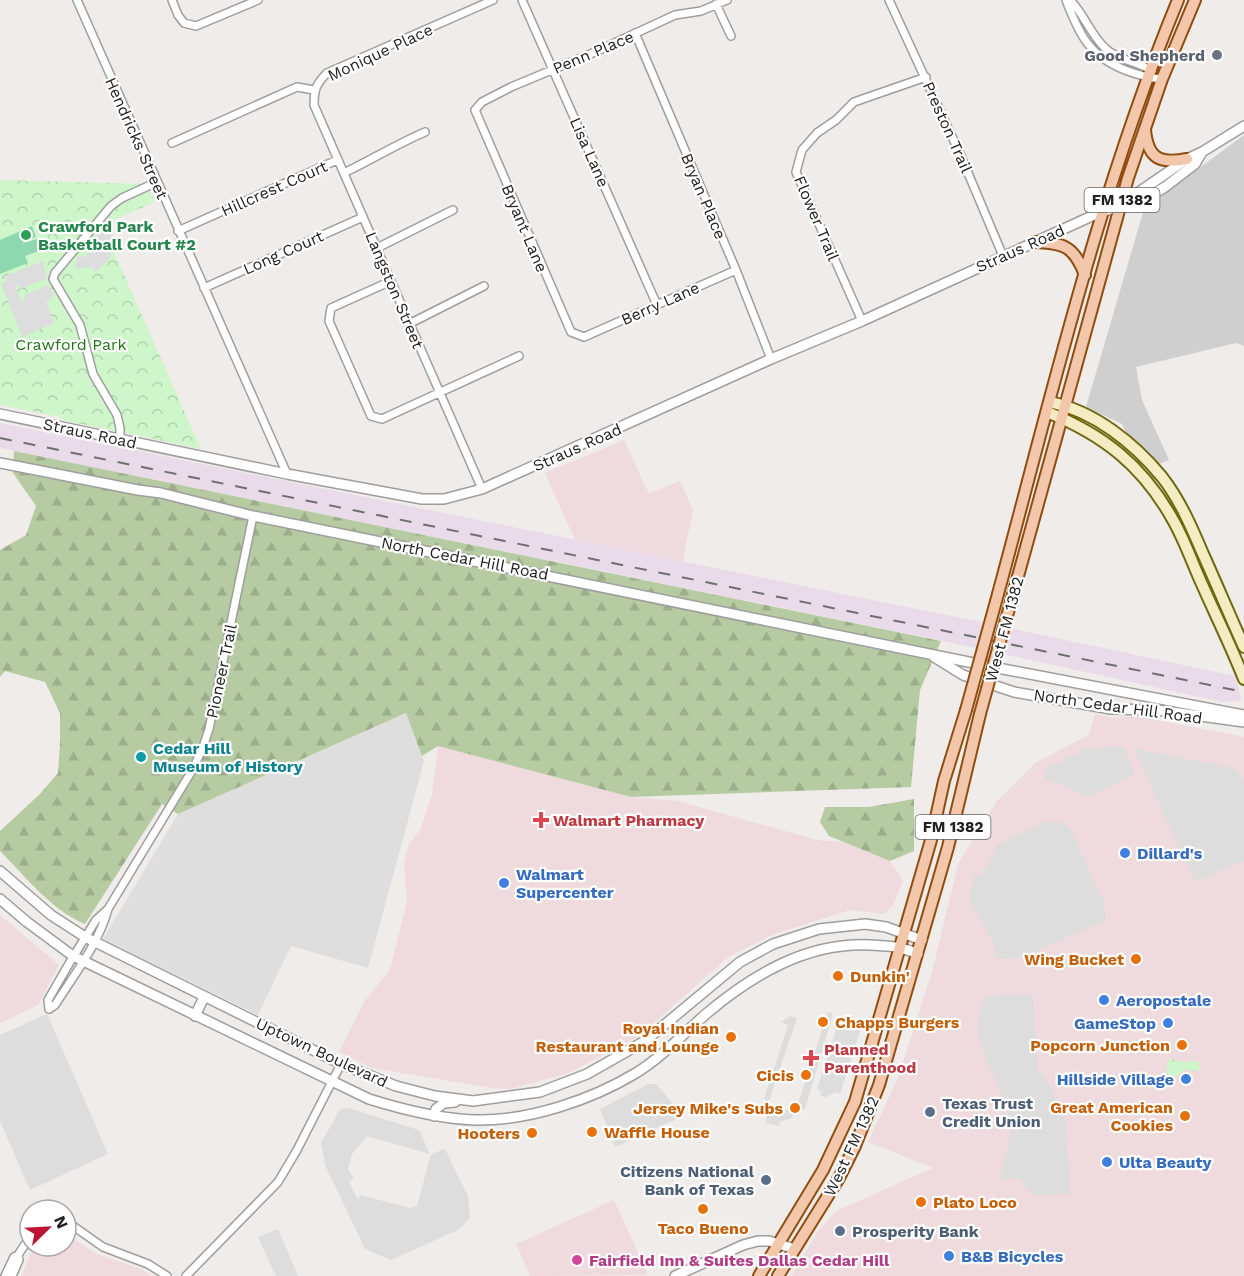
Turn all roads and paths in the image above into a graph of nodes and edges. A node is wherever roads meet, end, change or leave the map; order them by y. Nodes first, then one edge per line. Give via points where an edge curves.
1 (77, 0) edge
2 (172, 0) edge
3 (258, 0) edge
4 (493, 0) edge
5 (522, 0) edge
6 (726, 0) edge
7 (889, 0) edge
8 (1068, 0) edge
9 (1178, 0) edge
10 (1195, 0) edge
11 (716, 4) junction
12 (635, 33) junction
13 (731, 36) dead end
14 (553, 69) junction
15 (1148, 74) junction
16 (926, 77) junction
17 (1161, 79) junction
18 (314, 90) junction
19 (475, 110) joint
20 (1145, 126) junction
21 (1244, 126) edge
22 (424, 132) dead end
23 (172, 143) dead end
24 (1202, 152) junction
25 (1187, 159) junction
26 (337, 160) junction
27 (344, 173) junction
28 (157, 182) junction
29 (1121, 205) junction
30 (453, 210) dead end
31 (1102, 212) junction
32 (363, 217) junction
33 (178, 231) junction
34 (1034, 242) junction
35 (377, 248) junction
36 (1003, 256) junction
37 (736, 270) junction
38 (1085, 275) junction
39 (391, 281) junction
40 (484, 286) dead end
41 (204, 288) junction
42 (657, 305) junction
43 (862, 321) junction
44 (409, 324) junction
45 (584, 337) joint
46 (519, 356) dead end
47 (771, 359) junction
48 (439, 392) junction
49 (1066, 405) junction
50 (1048, 407) junction
51 (0, 414) edge
52 (1063, 419) junction
53 (120, 439) junction
54 (0, 463) edge
55 (287, 474) junction
56 (482, 489) junction
57 (253, 516) junction
58 (1244, 647) edge
59 (930, 654) junction
60 (1241, 666) edge
61 (1043, 677) junction
62 (1058, 679) junction
63 (1244, 679) edge
64 (1040, 697) junction
65 (1053, 699) junction
66 (1244, 715) edge
67 (1244, 722) edge
68 (0, 871) edge
69 (0, 899) edge
70 (904, 933) junction
71 (89, 940) junction
72 (922, 940) junction
73 (901, 946) junction
74 (918, 954) junction
75 (73, 956) junction
76 (83, 961) junction
77 (204, 996) junction
78 (195, 1016) junction
79 (341, 1064) junction
80 (333, 1081) junction
81 (556, 1087) junction
82 (473, 1101) junction
83 (561, 1106) junction
84 (434, 1116) junction
85 (78, 1229) edge
86 (779, 1243) junction
87 (795, 1249) junction
88 (18, 1255) edge
89 (19, 1258) edge
90 (5, 1276) edge
91 (12, 1276) edge
92 (167, 1276) edge
93 (186, 1276) edge
94 (675, 1276) edge
95 (759, 1276) edge
96 (778, 1276) edge

1 - 28 street, Hendricks Street
2 - 3 street via 184,23 196,26
4 - 18 street, Monique Place via 327,73
5 - 14 street, Lisa Lane
6 - 11 street, Penn Place
7 - 16 street, Preston Trail
8 - 15 street via 1108,51
8 - 15 street via 1080,33 1093,51 1112,65
9 - 15 main road, West FM 1382 / FM 1382
10 - 17 main road, West FM 1382 / FM 1382
11 - 12 street, Penn Place via 675,15
11 - 13 street
12 - 14 street, Penn Place
12 - 37 street, Bryan Place
14 - 19 street, Penn Place via 482,102
14 - 42 street, Lisa Lane
15 - 17 street
15 - 31 main road, West FM 1382 / FM 1382
16 - 36 street, Preston Trail
16 - 43 street, Flower Trail via 854,102 802,150 796,172
17 - 20 main road, West FM 1382 / FM 1382
18 - 23 street, Monique Place via 297,87
18 - 26 street, Langston Street via 314,105
19 - 45 street, Bryant Lane via 571,332
20 - 25 main road via 1146,141 1154,155 1170,162
20 - 29 main road, West FM 1382 / FM 1382
21 - 24 street
22 - 27 street
24 - 25 street
24 - 29 street via 1195,164 1165,187 1138,202
25 - 29 street
26 - 27 street, Langston Street
26 - 33 street, Hillcrest Court
27 - 32 street, Langston Street
28 - 33 street, Hendricks Street
28 - 53 street via 111,206 53,279 80,326 93,374 117,415
29 - 31 street, Straus Road
29 - 49 main road, West FM 1382 / FM 1382
30 - 35 street
31 - 34 street, Straus Road
31 - 38 main road, West FM 1382 / FM 1382
32 - 35 street, Langston Street
32 - 41 street, Long Court
33 - 41 street, Hendricks Street
34 - 36 street, Straus Road
34 - 38 main road via 1055,243 1070,250
35 - 39 street, Langston Street
36 - 43 street, Straus Road
37 - 42 street, Berry Lane
37 - 47 street, Bryan Place
38 - 50 main road, West FM 1382 / FM 1382
39 - 44 street, Langston Street
39 - 48 street via 331,308 329,321 370,416 382,419
40 - 44 street
41 - 55 street, Hendricks Street
42 - 45 street, Berry Lane
43 - 47 street, Straus Road
44 - 48 street, Langston Street
46 - 48 street
47 - 56 street, Straus Road
48 - 56 street, Langston Street
49 - 50 main road
49 - 52 main road, West FM 1382 / FM 1382
49 - 58 main road via 1098,420 1131,445 1163,478 1186,515
50 - 52 main road
50 - 70 main road, West FM 1382 / FM 1382, bridge
51 - 53 street, Straus Road
52 - 60 main road via 1109,444 1153,487 1174,521
52 - 72 main road, West FM 1382 / FM 1382, bridge via 980,714
53 - 55 street, Straus Road
54 - 57 street, North Cedar Hill Road via 161,493
55 - 56 street, Straus Road via 422,499 444,499
57 - 59 street, North Cedar Hill Road
57 - 71 street, Pioneer Trail via 203,747 108,909 104,924
59 - 61 street, North Cedar Hill Road
59 - 64 street, North Cedar Hill Road via 963,675
60 - 63 main road
61 - 62 street, North Cedar Hill Road
61 - 64 street
62 - 65 street
62 - 66 street, North Cedar Hill Road
64 - 65 street, North Cedar Hill Road
65 - 67 street, North Cedar Hill Road
68 - 71 street, Uptown Boulevard via 51,915
69 - 75 street, Uptown Boulevard
70 - 72 street, Uptown Boulevard
70 - 73 main road, West FM 1382 / FM 1382
70 - 81 street, Uptown Boulevard via 865,924 815,930 773,944 740,962 645,1041
71 - 75 street, Pioneer Trail
71 - 76 street, Pioneer Trail
71 - 77 street, Uptown Boulevard
72 - 74 main road, West FM 1382 / FM 1382
73 - 74 street, Uptown Boulevard
73 - 83 street, Uptown Boulevard via 831,946 770,969 736,990 638,1072 592,1096
73 - 86 main road, West FM 1382 / FM 1382 via 855,1102 827,1162
74 - 87 main road, West FM 1382 / FM 1382 via 864,1125 839,1178
75 - 76 street, Uptown Boulevard
75 - 76 street, Pioneer Trail via 48,1000 49,1009
76 - 78 street, Uptown Boulevard
77 - 78 street
77 - 79 street, Uptown Boulevard
78 - 80 street, Uptown Boulevard
79 - 80 street
79 - 82 street, Uptown Boulevard via 396,1086
80 - 84 street, Uptown Boulevard via 369,1099
80 - 93 street via 278,1182
81 - 82 street, Uptown Boulevard
81 - 83 street
82 - 84 street via 444,1103
83 - 84 street, Uptown Boulevard via 477,1120
85 - 92 street via 103,1247 148,1264
86 - 87 street
86 - 94 street via 750,1243
86 - 95 main road, FM 1382
87 - 96 main road, FM 1382
88 - 90 street
89 - 91 street

